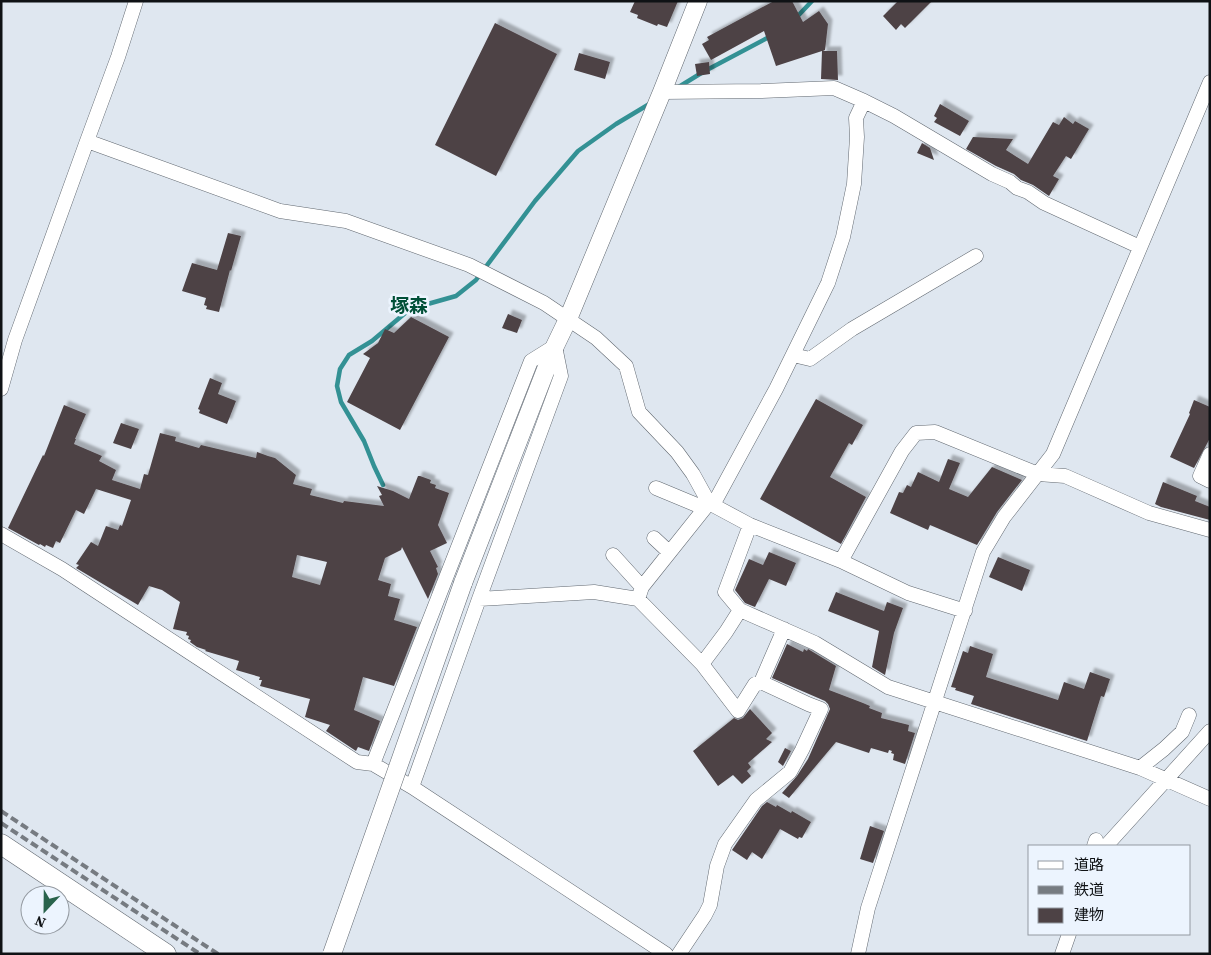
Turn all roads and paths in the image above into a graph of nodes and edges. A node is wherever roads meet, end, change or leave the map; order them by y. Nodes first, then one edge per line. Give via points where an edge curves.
1 (136, 1) edge
2 (698, 1) edge
3 (1210, 82) edge
4 (662, 92) junction
5 (864, 100) junction
6 (87, 142) junction
7 (1140, 247) junction
8 (976, 256) dead end
9 (568, 319) junction
10 (554, 346) junction
11 (793, 356) junction
12 (1, 389) edge
13 (1210, 454) edge
14 (1038, 474) junction
15 (1210, 481) edge
16 (656, 488) dead end
17 (708, 505) junction
18 (750, 525) junction
19 (1209, 529) edge
20 (1, 534) edge
21 (654, 538) dead end
22 (669, 552) junction
23 (613, 555) dead end
24 (841, 561) junction
25 (640, 593) junction
26 (479, 599) junction
27 (740, 610) junction
28 (966, 611) junction
29 (784, 629) junction
30 (702, 664) junction
31 (761, 682) junction
32 (935, 702) junction
33 (1189, 715) dead end
34 (1210, 731) edge
35 (373, 764) junction
36 (1140, 768) junction
37 (1165, 780) junction
38 (412, 787) junction
39 (1210, 799) edge
40 (1, 844) edge
41 (1099, 844) edge
42 (1069, 935) edge
43 (166, 954) edge
44 (332, 954) edge
45 (666, 954) edge
46 (679, 954) edge
47 (858, 954) edge
48 (1062, 954) edge

1 - 6 street
2 - 4 street
3 - 7 street
4 - 5 street via 834,88
4 - 9 street
5 - 7 street via 1044,203
5 - 11 street via 856,118 854,184 843,237 828,283
6 - 9 street via 280,211 346,221 468,265 544,303
6 - 12 street via 14,340
7 - 14 street via 1053,454
8 - 11 street via 852,329 810,359
9 - 10 street
9 - 17 street via 596,338 626,366 639,412 677,452 693,474
10 - 26 street via 561,376
10 - 35 street via 532,362
10 - 44 street, bridge via 463,583
11 - 17 street
13 - 15 street via 1200,476
14 - 19 street via 1065,476 1149,513
14 - 24 street via 935,432 916,433
14 - 28 street via 1004,516 983,552
16 - 17 street
17 - 18 street
17 - 22 street
18 - 24 street
18 - 27 street via 725,592
20 - 35 street via 62,569 357,762
21 - 22 street
22 - 25 street
23 - 25 street
24 - 28 street via 908,593
25 - 26 street via 594,592
25 - 30 street
26 - 38 street
27 - 29 street
27 - 30 street
28 - 32 street
29 - 31 street
29 - 32 street via 815,643 888,687
30 - 31 street via 738,711 755,684
31 - 46 street via 820,709 790,772 756,800 725,844 717,866 710,905
32 - 36 street
32 - 47 street via 868,908
33 - 36 street via 1182,732
34 - 37 street
35 - 38 street
36 - 37 street
37 - 39 street
37 - 41 street
38 - 45 street
40 - 43 main road
42 - 48 street

